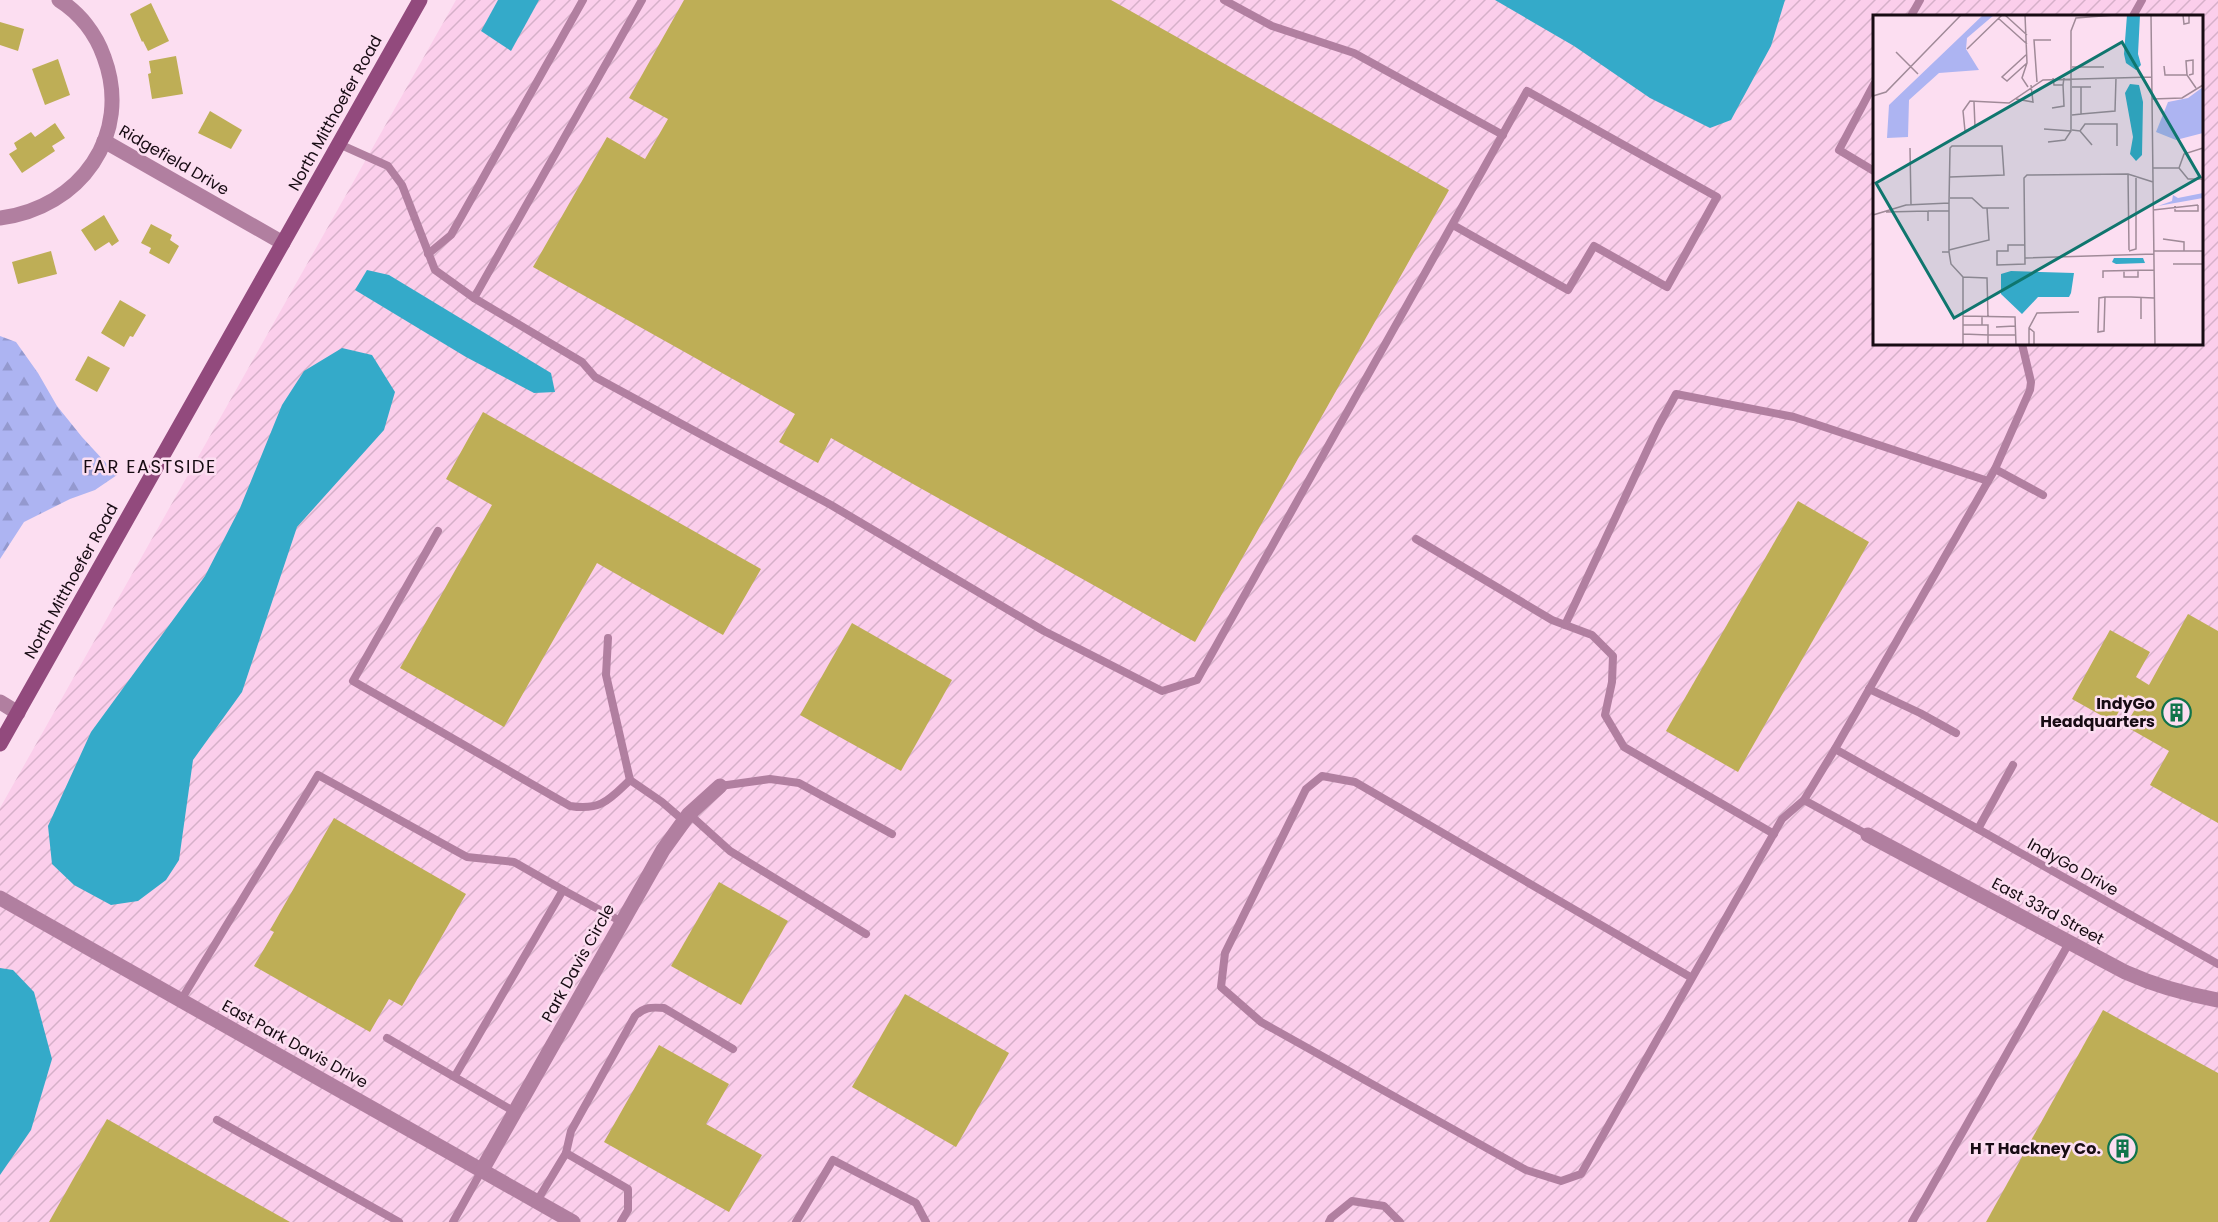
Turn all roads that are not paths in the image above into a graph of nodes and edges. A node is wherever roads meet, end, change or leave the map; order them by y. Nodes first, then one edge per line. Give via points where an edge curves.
1 (59, 0) edge
2 (420, 0) edge
3 (583, 0) edge
4 (642, 0) edge
5 (1224, 0) edge
6 (1920, 0) edge
7 (2142, 0) edge
8 (1912, 15) edge
9 (2134, 15) edge
10 (1873, 88) edge
11 (1503, 135) junction
12 (104, 141) junction
13 (339, 144) junction
14 (1873, 170) edge
15 (0, 218) edge
16 (1453, 225) junction
17 (283, 243) junction
18 (428, 254) junction
19 (474, 298) junction
20 (2022, 345) edge
21 (1995, 469) junction
22 (1988, 481) junction
23 (2043, 495) dead end
24 (438, 531) dead end
25 (1416, 539) dead end
26 (1565, 625) junction
27 (608, 638) dead end
28 (1869, 689) junction
29 (0, 702) edge
30 (18, 713) junction
31 (1956, 733) dead end
32 (0, 744) edge
33 (1834, 749) junction
34 (2013, 765) dead end
35 (630, 780) junction
36 (720, 786) joint
37 (1804, 800) junction
38 (687, 817) junction
39 (1978, 829) junction
40 (892, 834) dead end
41 (1774, 834) junction
42 (1868, 835) joint
43 (563, 890) junction
44 (0, 898) edge
45 (622, 922) junction
46 (866, 934) dead end
47 (2069, 943) junction
48 (2218, 964) edge
49 (1692, 978) junction
50 (181, 1000) junction
51 (2218, 1000) edge
52 (387, 1038) dead end
53 (733, 1049) dead end
54 (455, 1076) junction
55 (515, 1112) junction
56 (217, 1120) dead end
57 (566, 1153) junction
58 (482, 1170) junction
59 (537, 1201) junction
60 (399, 1222) edge
61 (453, 1222) edge
62 (573, 1222) edge
63 (621, 1222) edge
64 (795, 1222) edge
65 (926, 1222) edge
66 (1329, 1222) edge
67 (1400, 1222) edge
68 (1912, 1222) edge

1 - 12 street via 91,31 108,68 112,101
2 - 13 main road, North Mitthoefer Road
3 - 18 lane via 451,235
4 - 19 lane
5 - 11 lane via 1272,26 1354,52
6 - 8 lane
7 - 9 lane
10 - 14 lane via 1839,150
11 - 16 lane
11 - 16 lane via 1527,91 1717,197 1667,287 1594,246 1568,290
12 - 15 street, Ridgefield Drive via 90,168 68,191 40,208
12 - 17 street, Ridgefield Drive
13 - 17 main road, North Mitthoefer Road
13 - 18 lane via 388,166 402,185
16 - 19 lane via 1197,680 1162,691 1044,631 842,511 595,377 582,362
17 - 30 main road, North Mitthoefer Road
18 - 19 lane via 435,270
20 - 21 lane via 2030,390
21 - 22 lane
21 - 23 lane
22 - 26 lane via 1794,417 1676,394
22 - 28 lane
24 - 35 lane via 353,681 570,806 587,808 606,803
25 - 26 lane
26 - 41 lane via 1592,635 1613,656 1605,715 1624,747
27 - 35 lane via 606,675
28 - 31 lane
28 - 33 lane
29 - 30 street
30 - 32 main road, North Mitthoefer Road
33 - 37 lane
33 - 39 lane, IndyGo Drive
34 - 39 lane
35 - 38 lane
36 - 38 street, Park Davis Circle
36 - 40 lane via 770,779 799,783
37 - 41 lane via 1782,819
37 - 42 lane
38 - 45 street, Park Davis Circle via 663,850
38 - 46 lane via 730,851
39 - 48 lane, IndyGo Drive
41 - 49 lane
42 - 47 street, East 33rd Street
43 - 45 lane
43 - 50 lane via 514,862 467,857 318,774
43 - 54 lane
44 - 50 street, East Park Davis Drive
45 - 55 street, Park Davis Circle
47 - 51 street, East 33rd Street via 2156,986
47 - 68 lane
49 - 49 lane via 1581,1174 1562,1181 1526,1170 1261,1022 1221,987 1225,953 1306,789 1322,776 1354,782
50 - 58 street, East Park Davis Drive
52 - 54 lane
53 - 57 lane via 664,1008 642,1009 634,1016 570,1131
54 - 55 lane
55 - 58 street, Park Davis Circle
56 - 60 lane
57 - 59 lane
57 - 63 lane via 628,1189 628,1210
58 - 59 street, East Park Davis Drive
58 - 61 lane
59 - 62 street, East Park Davis Drive
64 - 65 lane via 833,1160 916,1203
66 - 67 lane via 1352,1201 1384,1206

